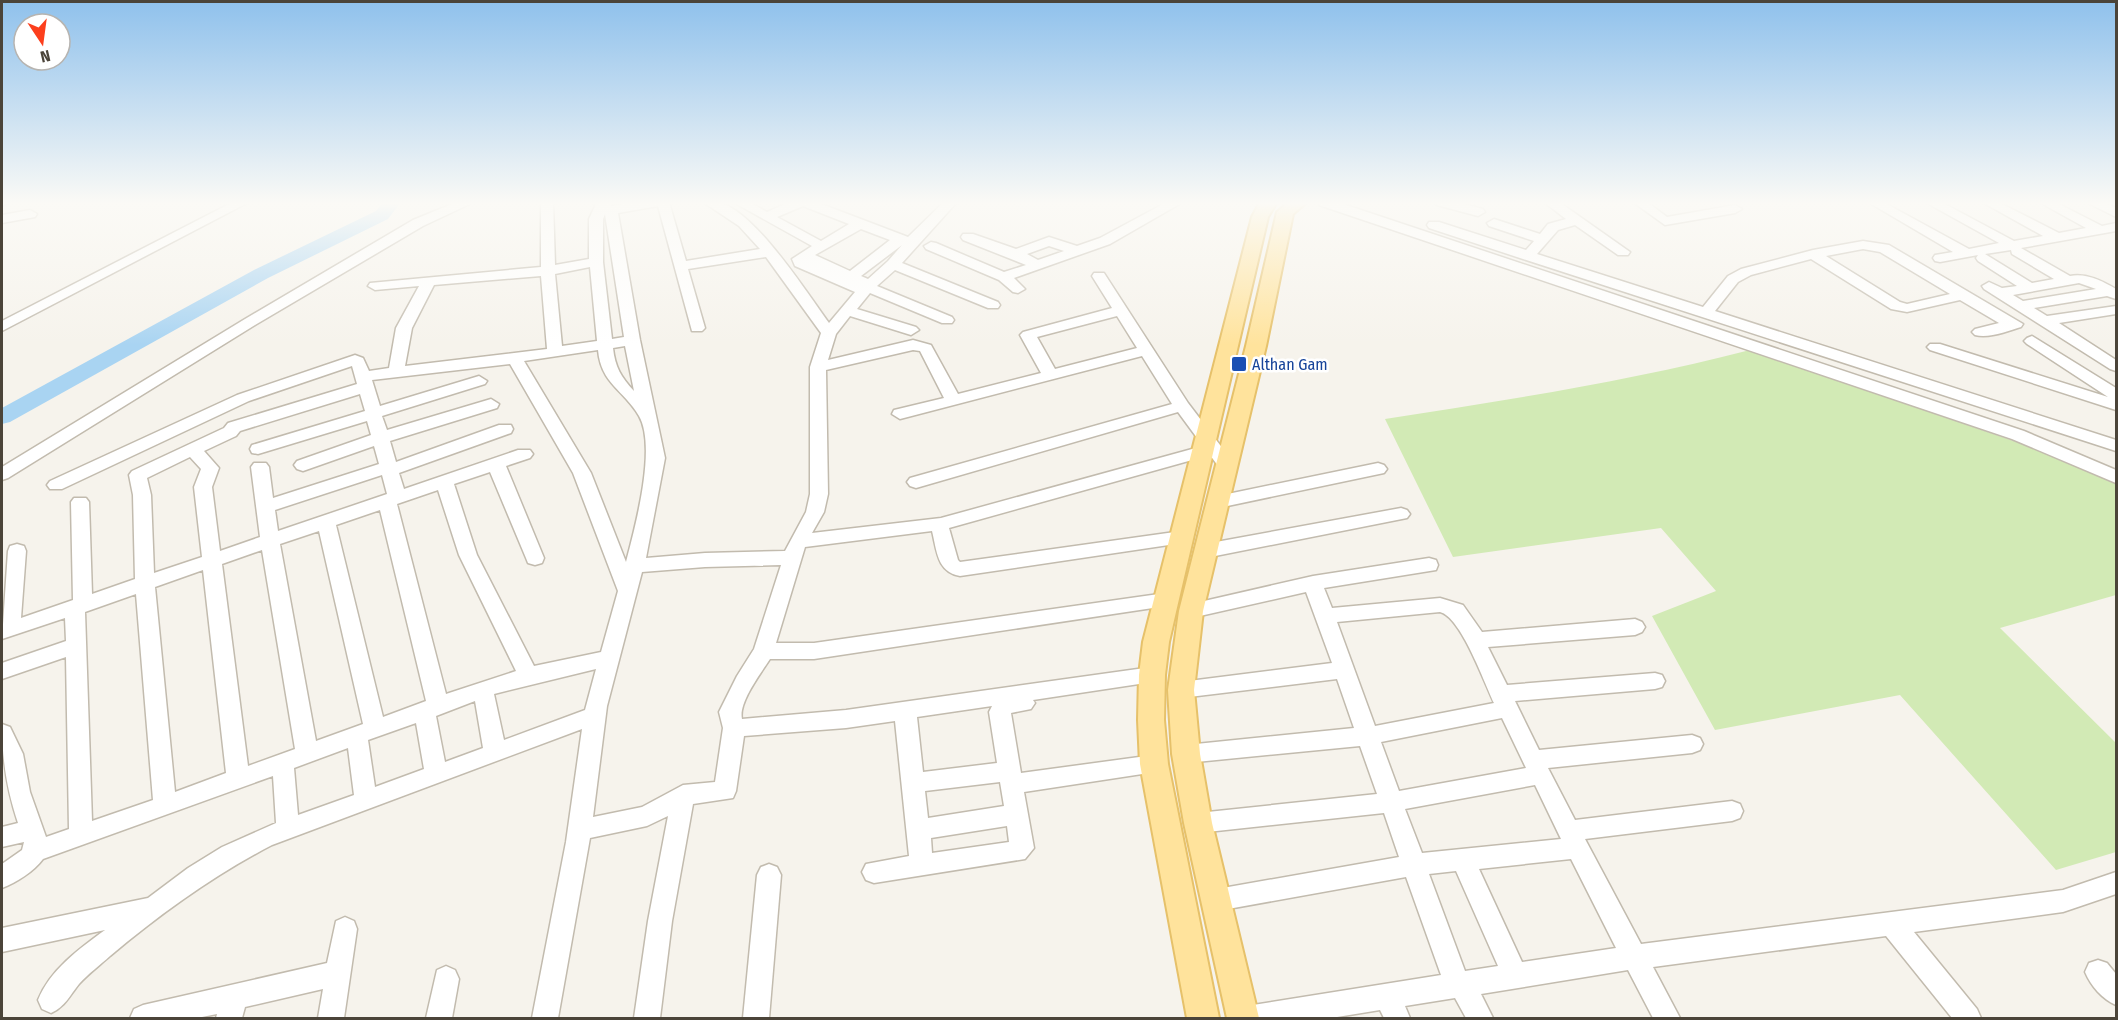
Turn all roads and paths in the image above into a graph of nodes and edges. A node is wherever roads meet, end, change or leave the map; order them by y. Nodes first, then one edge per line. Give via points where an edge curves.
1 (151, 250) edge
2 (373, 250) edge
3 (548, 250) edge
4 (596, 250) edge
5 (615, 250) edge
6 (676, 250) edge
7 (768, 250) edge
8 (815, 250) edge
9 (895, 250) edge
10 (900, 250) edge
11 (939, 250) edge
12 (1004, 250) edge
13 (1027, 250) edge
14 (1073, 250) edge
15 (1081, 250) edge
16 (1253, 250) edge
17 (1277, 250) edge
18 (1466, 250) edge
19 (1509, 250) edge
20 (1534, 250) edge
21 (1620, 250) edge
22 (1837, 250) edge
23 (1885, 250) edge
24 (1960, 250) edge
25 (2008, 250) edge
26 (2017, 250) edge
27 (1077, 251) junction
28 (770, 252) junction
29 (1623, 252) dead end
30 (1966, 253) junction
31 (1016, 254) junction
32 (1813, 254) junction
33 (1528, 256) junction
34 (1940, 258) dead end
35 (1983, 258) dead end
36 (596, 262) junction
37 (893, 264) junction
38 (1037, 265) junction
39 (681, 266) junction
40 (548, 271) junction
41 (1099, 276) dead end
42 (1004, 277) junction
43 (2066, 280) junction
44 (429, 282) junction
45 (859, 284) junction
46 (375, 286) dead end
47 (2029, 287) junction
48 (1018, 289) dead end
49 (2113, 293) edge
50 (1964, 295) junction
51 (993, 305) dead end
52 (2022, 306) junction
53 (848, 310) junction
54 (1120, 310) junction
55 (2116, 310) edge
56 (1707, 312) junction
57 (947, 320) dead end
58 (2044, 320) junction
59 (2012, 325) junction
60 (2, 327) edge
61 (697, 328) dead end
62 (911, 330) dead end
63 (1980, 332) dead end
64 (829, 333) junction
65 (632, 340) junction
66 (2032, 340) dead end
67 (604, 344) junction
68 (1935, 348) dead end
69 (1147, 350) junction
70 (555, 352) junction
71 (514, 358) junction
72 (2116, 366) edge
73 (818, 367) junction
74 (396, 372) junction
75 (1050, 375) junction
76 (364, 381) junction
77 (479, 381) dead end
78 (2116, 394) edge
79 (953, 400) junction
80 (491, 404) dead end
81 (2116, 405) edge
82 (1182, 406) junction
83 (373, 412) junction
84 (900, 414) dead end
85 (647, 415) junction
86 (505, 429) dead end
87 (380, 438) junction
88 (1205, 445) junction
89 (2116, 446) edge
90 (192, 449) junction
91 (524, 454) dead end
92 (496, 464) junction
93 (303, 465) dead end
94 (1227, 466) junction
95 (389, 468) junction
96 (1378, 469) dead end
97 (2, 474) edge
98 (2116, 477) edge
99 (444, 481) junction
100 (916, 482) dead end
101 (56, 485) dead end
102 (392, 499) junction
103 (80, 502) dead end
104 (1218, 502) junction
105 (266, 507) junction
106 (1401, 514) dead end
107 (326, 522) junction
108 (939, 524) junction
109 (1182, 537) junction
110 (270, 541) junction
111 (795, 550) junction
112 (17, 551) dead end
113 (1205, 551) junction
114 (535, 558) dead end
115 (211, 561) junction
116 (1430, 565) dead end
117 (634, 566) junction
118 (145, 583) junction
119 (1313, 583) junction
120 (627, 590) junction
121 (1166, 600) junction
122 (79, 606) junction
123 (1191, 611) junction
124 (1325, 616) junction
125 (1635, 627) dead end
126 (6, 631) edge
127 (1474, 640) junction
128 (76, 645) junction
129 (764, 651) junction
130 (609, 658) junction
131 (1344, 670) junction
132 (2, 671) edge
133 (528, 675) junction
134 (1152, 675) junction
135 (1655, 681) dead end
136 (483, 689) junction
137 (1181, 690) junction
138 (1073, 696) dead end
139 (1504, 701) junction
140 (431, 708) junction
141 (905, 710) junction
142 (594, 716) junction
143 (734, 728) junction
144 (366, 732) junction
145 (1367, 736) junction
146 (4, 743) edge
147 (1692, 744) dead end
148 (495, 752) junction
149 (307, 754) junction
150 (1186, 754) junction
151 (283, 763) junction
152 (1154, 764) junction
153 (1537, 768) junction
154 (436, 774) junction
155 (1011, 777) junction
156 (238, 779) junction
157 (912, 783) junction
158 (10, 794) edge
159 (683, 795) junction
160 (366, 800) junction
161 (1391, 802) junction
162 (165, 806) junction
163 (1732, 811) dead end
164 (1017, 814) junction
165 (1198, 823) junction
166 (288, 829) junction
167 (580, 830) junction
168 (918, 830) junction
169 (81, 836) junction
170 (2, 837) edge
171 (34, 840) junction
172 (1573, 840) junction
173 (1463, 860) junction
174 (1414, 865) junction
175 (922, 866) junction
176 (874, 872) dead end
177 (769, 875) dead end
178 (2, 876) edge
179 (2116, 883) edge
180 (1217, 900) junction
181 (154, 908) junction
182 (1892, 923) junction
183 (345, 929) dead end
184 (2, 940) edge
185 (1634, 957) junction
186 (2098, 972) dead end
187 (338, 973) junction
188 (1515, 975) junction
189 (446, 979) dead end
190 (1459, 984) junction
191 (2116, 992) edge
192 (51, 1000) dead end
193 (1392, 1007) edge
194 (232, 1008) edge
195 (143, 1018) edge
196 (331, 1018) edge
197 (439, 1018) edge
198 (545, 1018) edge
199 (647, 1018) edge
200 (756, 1018) edge
201 (1203, 1018) edge
202 (1243, 1018) edge
203 (1253, 1018) edge
204 (1480, 1018) edge
205 (1667, 1018) edge
206 (1968, 1018) edge

1 - 60 street
2 - 97 street
3 - 40 street
4 - 36 street
5 - 65 street
6 - 39 street
7 - 28 street
8 - 45 street via 798,261
9 - 45 street
10 - 37 street
11 - 42 street
12 - 31 street
13 - 31 street
14 - 27 street
15 - 27 street
16 - 88 main road
17 - 94 main road
18 - 98 street via 2018,435
19 - 33 street
20 - 33 street
21 - 29 street
22 - 32 street
23 - 50 street
24 - 30 street
25 - 30 street
26 - 43 street
27 - 38 street
28 - 39 street
28 - 64 street
30 - 34 street
31 - 38 street
32 - 50 street via 1903,308
32 - 56 street via 1739,275
33 - 56 street
35 - 47 street
36 - 40 street
36 - 67 street
37 - 45 street
37 - 51 street
38 - 42 street
39 - 61 street
40 - 44 street
40 - 70 street
41 - 54 street
42 - 48 street
43 - 47 street
43 - 49 street via 2090,280
44 - 46 street
44 - 74 street via 404,328
45 - 53 street
45 - 57 street
47 - 52 street via 1995,289
49 - 52 street
50 - 59 street
52 - 58 street
53 - 62 street
53 - 64 street
54 - 69 street
54 - 75 street via 1028,335
55 - 58 street
56 - 89 street
58 - 59 street
58 - 72 street
59 - 63 street
64 - 73 street
65 - 67 street
65 - 85 street
66 - 78 street
67 - 70 street
67 - 85 street via 610,371
68 - 81 street
69 - 75 street
69 - 82 street
70 - 71 street
71 - 74 street
71 - 120 street via 582,473
73 - 79 street via 922,346
73 - 111 street via 819,494 815,513
74 - 76 street
75 - 79 street
76 - 83 street
76 - 90 street via 234,427
76 - 101 street via 358,361 351,360 266,389
77 - 83 street
79 - 84 street
80 - 87 street
82 - 88 street
82 - 100 street
83 - 87 street
83 - 105 street via 259,458
85 - 117 street via 656,458
86 - 95 street
87 - 93 street
87 - 95 street
88 - 94 street
88 - 108 street
88 - 109 main road
90 - 115 street via 210,468 203,487
90 - 118 street via 138,475
91 - 92 street
92 - 99 street
92 - 114 street
94 - 104 main road
95 - 102 street
95 - 105 street
96 - 104 street
99 - 102 street
99 - 133 street via 468,555
102 - 107 street
102 - 140 street
103 - 122 street
104 - 113 main road
105 - 110 street
106 - 113 street
107 - 110 street
107 - 144 street
108 - 109 street via 949,562 960,569
108 - 111 street
109 - 121 main road
110 - 115 street
110 - 149 street
111 - 117 street
111 - 129 street
112 - 126 street
113 - 123 main road
115 - 118 street
115 - 156 street
116 - 119 street
117 - 120 street
118 - 122 street
118 - 162 street
119 - 123 street
119 - 124 street
120 - 130 street
121 - 129 street via 814,651
121 - 134 main road
122 - 126 street
122 - 128 street
123 - 137 main road
124 - 127 street via 1448,605 1457,610
124 - 131 street
125 - 127 street
127 - 139 street
128 - 132 street
128 - 169 street
129 - 143 street via 730,712
130 - 133 street
130 - 142 street
131 - 137 street
131 - 145 street
133 - 136 street
134 - 141 street
134 - 152 main road
135 - 139 street
136 - 140 street
136 - 148 street
137 - 150 main road
138 - 155 street via 1000,709
139 - 145 street
139 - 153 street
140 - 144 street
140 - 154 street
141 - 143 street
141 - 157 street
142 - 148 street
142 - 167 street
143 - 159 street via 725,791
144 - 149 street
144 - 160 street
145 - 150 street
145 - 161 street
146 - 158 street
147 - 153 street
148 - 154 street
149 - 151 street
150 - 165 main road
151 - 156 street
151 - 166 street
152 - 155 street
152 - 201 main road
153 - 161 street
153 - 172 street
154 - 160 street
155 - 157 street
155 - 164 street
156 - 162 street
157 - 168 street
158 - 171 street
159 - 167 street via 647,816
159 - 199 street
160 - 166 street
161 - 165 street
161 - 174 street
162 - 169 street
163 - 172 street
164 - 168 street
164 - 175 street via 1022,844 1017,852
165 - 180 main road
166 - 181 street via 230,855
167 - 198 street
168 - 175 street
169 - 171 street
170 - 171 street
171 - 178 street via 30,858
172 - 173 street
172 - 185 street
173 - 174 street
173 - 188 street
174 - 180 street
174 - 190 street
175 - 176 street
177 - 200 street
179 - 182 street via 2063,901
180 - 202 main road
181 - 184 street
181 - 192 street via 71,974
182 - 185 street
182 - 206 street
183 - 187 street
185 - 188 street
185 - 205 street
186 - 191 street
187 - 194 street
187 - 196 street
188 - 190 street
189 - 197 street
190 - 193 street
190 - 204 street
193 - 203 street
194 - 195 street

